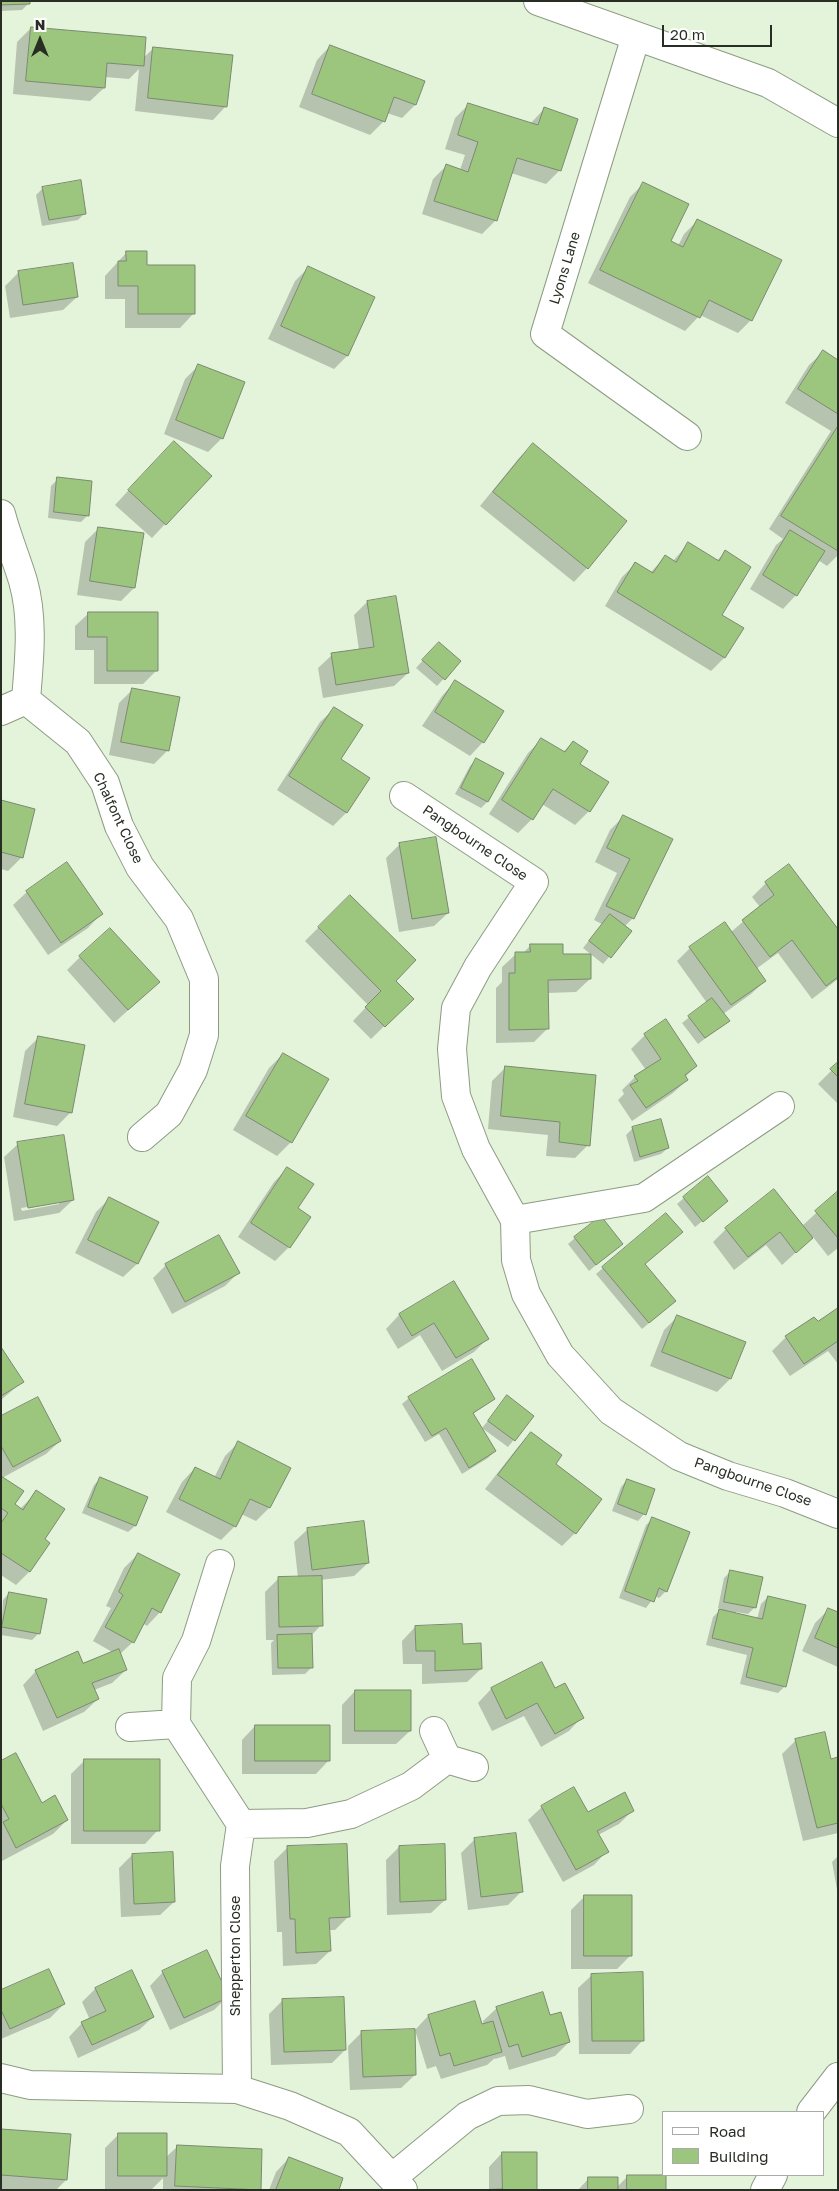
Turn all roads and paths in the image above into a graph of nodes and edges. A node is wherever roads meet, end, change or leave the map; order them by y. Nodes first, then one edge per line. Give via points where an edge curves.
1 (538, 1) edge
2 (636, 36) junction
3 (838, 123) edge
4 (687, 436) dead end
5 (1, 514) edge
6 (26, 700) junction
7 (1, 711) edge
8 (404, 796) dead end
9 (780, 1106) dead end
10 (142, 1137) dead end
11 (515, 1220) junction
12 (835, 1504) edge
13 (220, 1564) dead end
14 (176, 1724) junction
15 (130, 1727) dead end
16 (434, 1731) dead end
17 (447, 1759) junction
18 (474, 1768) dead end
19 (241, 1824) junction
20 (838, 2077) edge
21 (1, 2078) edge
22 (237, 2088) junction
23 (629, 2109) dead end
24 (812, 2111) edge
25 (772, 2176) edge
26 (398, 2183) edge
27 (765, 2190) edge

1 - 2 street
2 - 3 street via 768,83
2 - 4 street, Lyons Lane via 545,334
5 - 6 street via 24,582 30,626
6 - 7 street
6 - 10 street, Chalfont Close via 78,742 104,783 119,826 140,868 179,919 204,979 204,1035 193,1070 169,1114
8 - 11 street, Pangbourne Close via 534,882 478,967 456,1008 452,1049 456,1096 476,1149
9 - 11 street via 644,1198
11 - 12 street, Pangbourne Close via 516,1260 526,1294 560,1355 611,1411 679,1456 728,1476
13 - 14 street via 196,1641 177,1678
14 - 15 street
14 - 19 street
16 - 17 street
17 - 18 street
17 - 19 street via 411,1786 351,1814 307,1823
19 - 22 street, Shepperton Close via 235,1866
20 - 24 street
21 - 22 street via 30,2085
22 - 26 street via 290,2106 349,2132
23 - 26 street via 587,2114 529,2100 498,2101 467,2116
25 - 27 street

